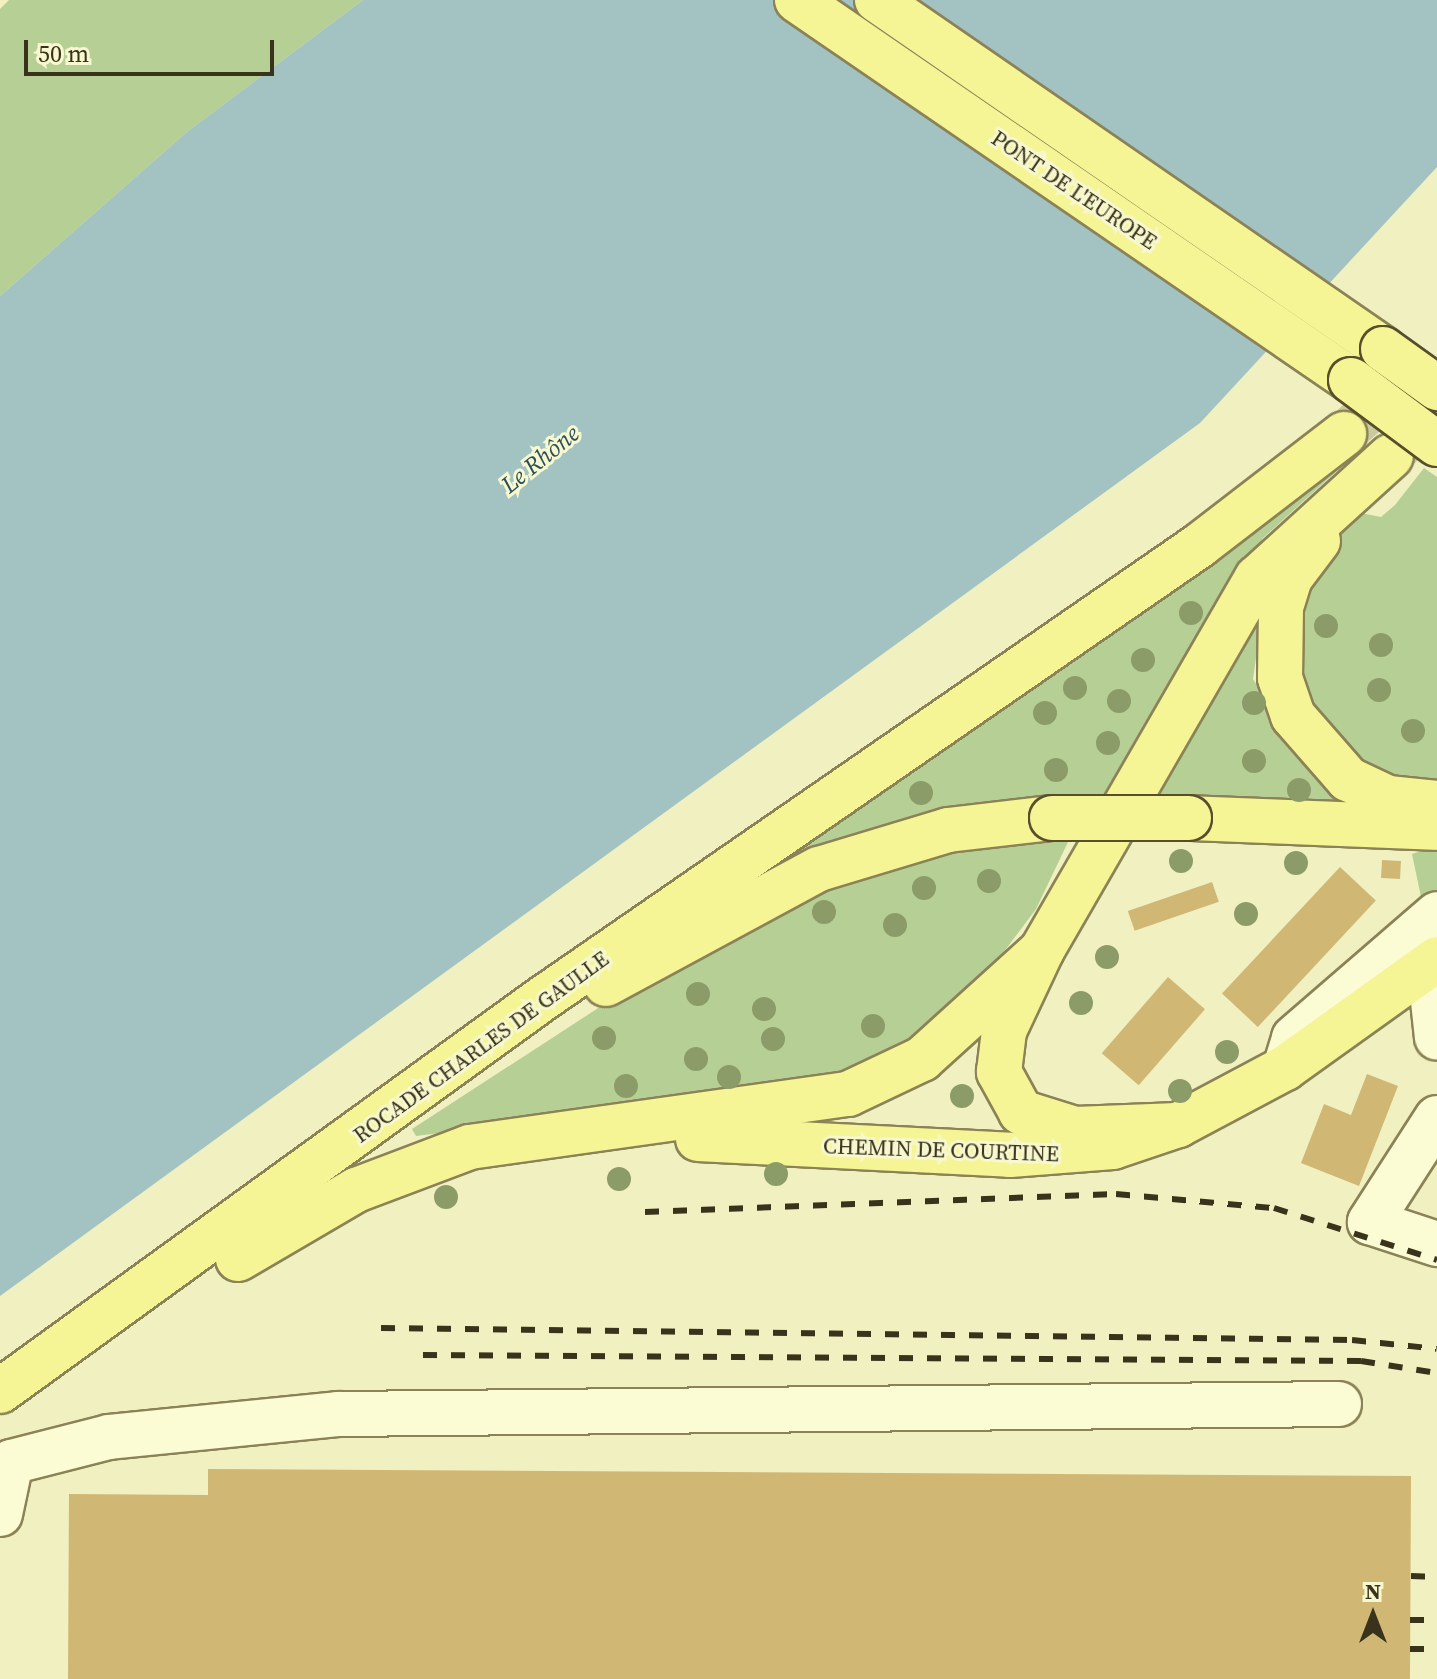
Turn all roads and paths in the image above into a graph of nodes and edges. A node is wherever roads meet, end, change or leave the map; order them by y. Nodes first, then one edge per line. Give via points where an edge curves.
1 (797, 0) edge
2 (877, 0) edge
3 (1383, 349) junction
4 (1437, 376) edge
5 (1351, 380) junction
6 (1437, 388) edge
7 (1437, 426) edge
8 (1344, 434) tunnel mouth
9 (1437, 444) edge
10 (1391, 456) tunnel mouth
11 (1357, 489) junction
12 (1437, 803) edge
13 (1437, 828) edge
14 (1437, 914) edge
15 (1042, 950) junction
16 (1433, 962) edge
17 (1437, 1038) edge
18 (1285, 1068) junction
19 (421, 1092) junction
20 (1437, 1118) edge
21 (1178, 1125) junction
22 (584, 1131) junction
23 (1437, 1244) edge
24 (1339, 1404) dead end
25 (1, 1411) edge
26 (0, 1514) edge

1 - 5 main road, PONT DE L'EUROPE
2 - 3 main road, PONT DE L'EUROPE
3 - 4 main road, bridge
3 - 6 main road, bridge
5 - 7 main road, bridge
5 - 9 main road, bridge
8 - 19 main road, ROCADE CHARLES DE GAULLE via 966,707 542,999
10 - 11 main road
11 - 12 main road via 1290,578 1281,607 1280,678 1309,740 1348,779 1388,798
11 - 15 main road via 1289,542 1257,578
13 - 19 main road, bridge via 1052,818 948,830 819,869
14 - 18 street via 1294,1038
15 - 21 main road via 999,1048 1007,1096 1044,1125
15 - 22 main road via 922,1059 876,1083 804,1105
16 - 17 street
16 - 18 main road, CHEMIN DE COURTINE
18 - 21 main road, CHEMIN DE COURTINE
19 - 25 main road, ROCADE CHARLES DE GAULLE
20 - 23 street via 1370,1222
21 - 22 main road, CHEMIN DE COURTINE via 1113,1147 1010,1155
22 - 25 main road via 470,1147 356,1190 285,1228
24 - 26 street via 338,1414 109,1437 11,1462

